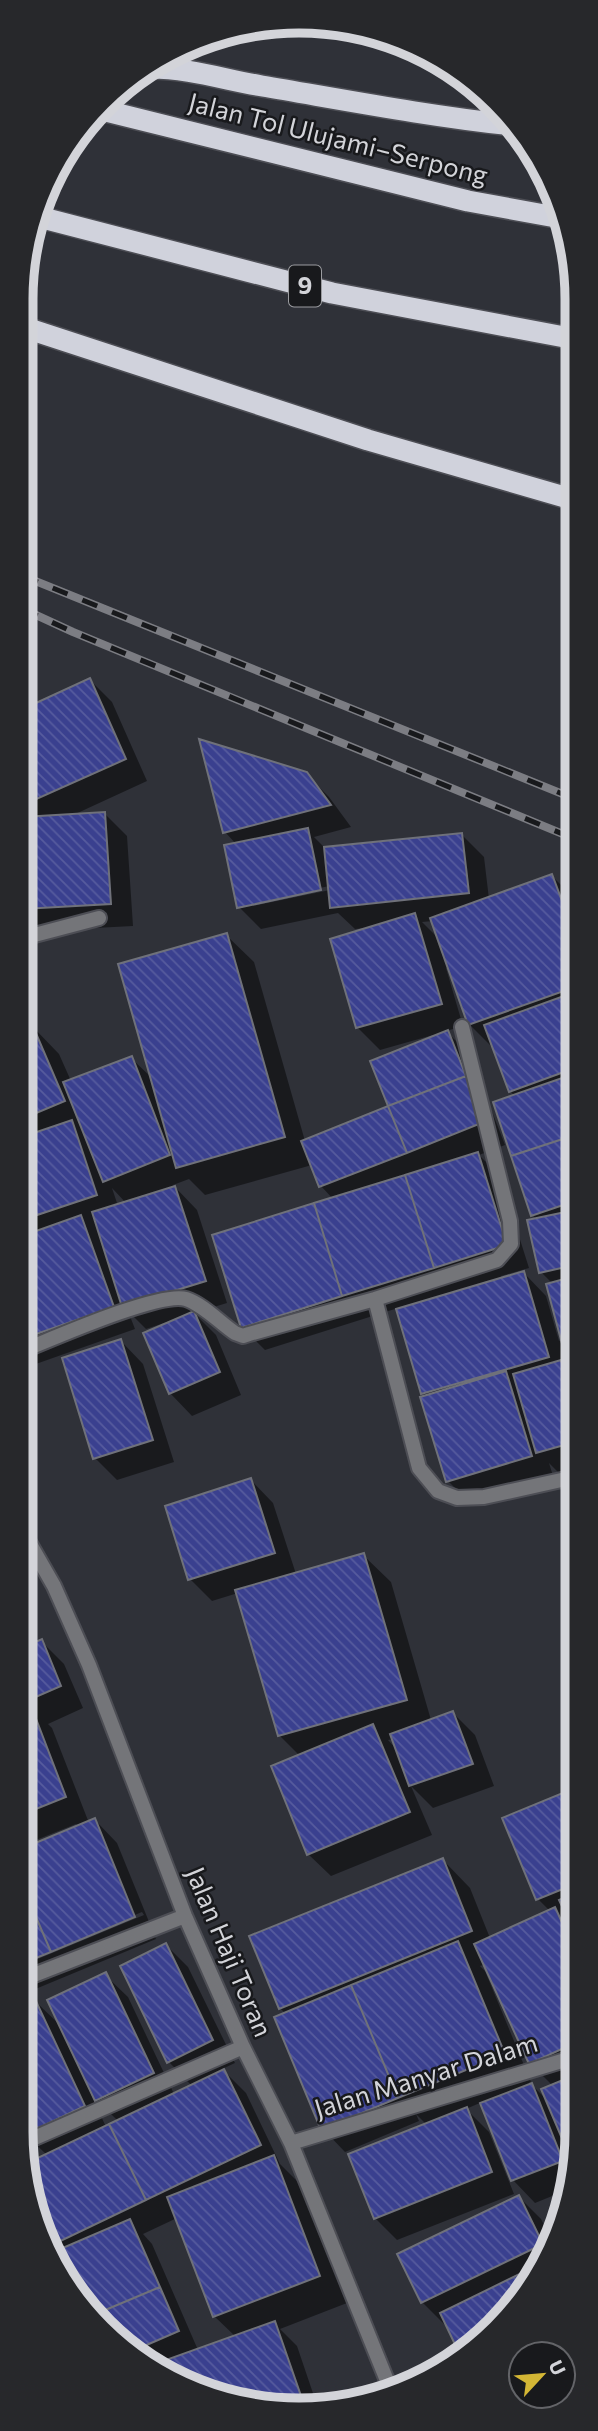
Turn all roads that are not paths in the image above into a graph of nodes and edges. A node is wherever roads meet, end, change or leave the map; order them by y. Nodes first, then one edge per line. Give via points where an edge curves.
1 (168, 68) edge
2 (110, 112) edge
3 (499, 124) edge
4 (552, 216) edge
5 (45, 220) edge
6 (33, 330) edge
7 (565, 337) edge
8 (565, 497) edge
9 (99, 918) dead end
10 (33, 935) edge
11 (462, 1027) dead end
12 (374, 1299) junction
13 (33, 1346) edge
14 (565, 1478) edge
15 (33, 1550) edge
16 (185, 1916) junction
17 (33, 1975) edge
18 (243, 2047) junction
19 (565, 2060) edge
20 (33, 2138) edge
21 (291, 2143) junction
22 (388, 2383) edge

1 - 3 highway
2 - 4 highway, Jalan Tol Ulujami–Serpong via 468,201
5 - 7 highway, 9 via 332,293
6 - 8 highway via 368,440
9 - 10 street
11 - 12 street via 510,1221 511,1244 497,1260
12 - 13 street via 243,1336 187,1299 170,1298
12 - 14 street via 419,1468 438,1491 457,1498 484,1497
15 - 16 street, Jalan Haji Toran via 89,1665
16 - 17 street
16 - 18 street, Jalan Haji Toran
18 - 20 street
18 - 21 street, Jalan Haji Toran
19 - 21 street, Jalan Manyar Dalam
21 - 22 street, Jalan Haji Toran

